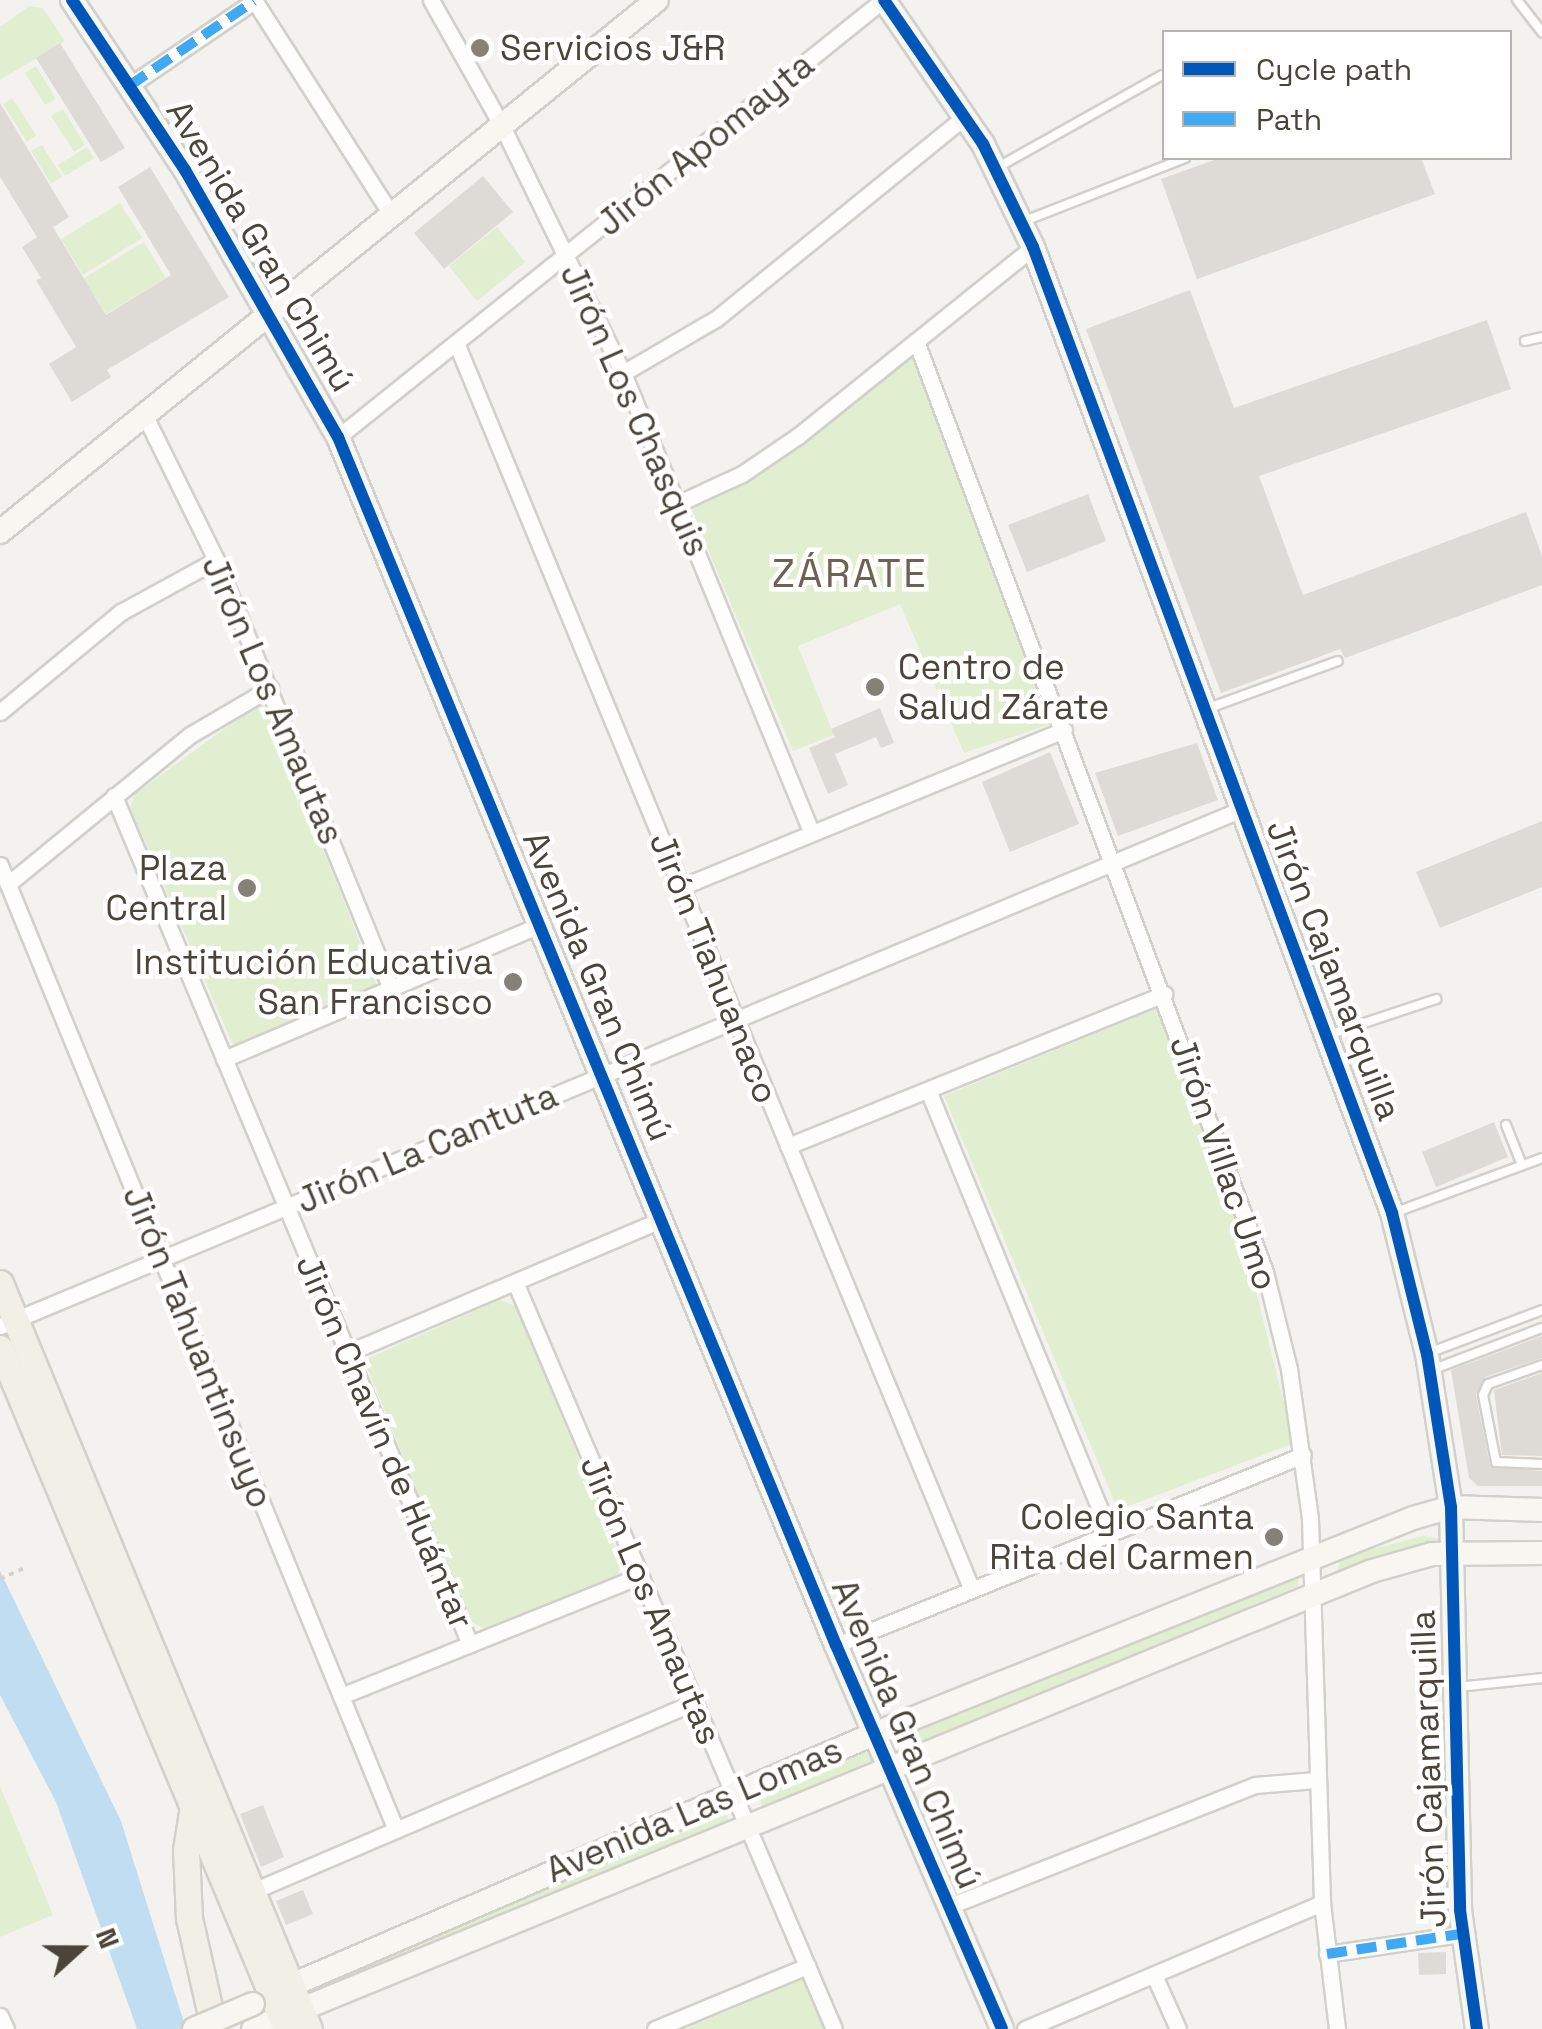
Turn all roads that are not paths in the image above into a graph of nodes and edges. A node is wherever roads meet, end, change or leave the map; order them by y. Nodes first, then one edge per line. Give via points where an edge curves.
1 (72, 0) edge
2 (254, 0) edge
3 (430, 0) edge
4 (657, 0) edge
5 (883, 0) edge
6 (1517, 0) edge
7 (1542, 32) edge
8 (1162, 75) dead end
9 (129, 86) junction
10 (966, 116) junction
11 (502, 126) junction
12 (1181, 160) edge
13 (996, 168) junction
14 (391, 214) junction
15 (1022, 222) junction
16 (1032, 247) junction
17 (567, 256) junction
18 (270, 312) junction
19 (1542, 337) edge
20 (916, 341) junction
21 (1526, 342) dead end
22 (457, 345) junction
23 (623, 373) junction
24 (144, 414) junction
25 (338, 437) junction
26 (679, 503) junction
27 (0, 532) edge
28 (216, 560) junction
29 (1338, 660) dead end
30 (270, 688) junction
31 (1204, 710) junction
32 (0, 712) edge
33 (1064, 730) junction
34 (114, 796) junction
35 (1242, 809) junction
36 (812, 832) junction
37 (1114, 862) junction
38 (0, 865) edge
39 (8, 884) junction
40 (681, 887) junction
41 (539, 925) junction
42 (391, 989) junction
43 (1165, 994) junction
44 (1436, 1000) dead end
45 (736, 1020) junction
46 (1326, 1035) junction
47 (224, 1059) junction
48 (603, 1075) junction
49 (928, 1090) junction
50 (1506, 1125) dead end
51 (788, 1146) junction
52 (1542, 1158) edge
53 (1522, 1165) junction
54 (286, 1207) junction
55 (1392, 1213) junction
56 (663, 1219) junction
57 (162, 1259) junction
58 (0, 1282) edge
59 (515, 1282) junction
60 (1542, 1310) edge
61 (8, 1322) edge
62 (1542, 1328) edge
63 (0, 1348) edge
64 (348, 1353) junction
65 (1428, 1362) junction
66 (1542, 1365) edge
67 (1304, 1455) junction
68 (1542, 1464) edge
69 (1450, 1507) junction
70 (1536, 1510) edge
71 (1110, 1534) junction
72 (1454, 1552) junction
73 (1536, 1553) edge
74 (1313, 1557) junction
75 (640, 1576) junction
76 (972, 1590) junction
77 (1316, 1593) junction
78 (470, 1644) junction
79 (836, 1646) junction
80 (1542, 1678) edge
81 (1453, 1688) junction
82 (341, 1696) junction
83 (694, 1702) junction
84 (874, 1734) junction
85 (890, 1768) junction
86 (1316, 1780) junction
87 (734, 1793) junction
88 (193, 1806) junction
89 (749, 1829) junction
90 (396, 1830) junction
91 (251, 1892) junction
92 (1322, 1903) junction
93 (947, 1907) junction
94 (1461, 1934) junction
95 (1327, 1954) junction
96 (807, 1966) junction
97 (1154, 1975) junction
98 (279, 2014) edge
99 (0, 2016) edge
100 (6, 2029) edge
101 (194, 2029) edge
102 (214, 2029) edge
103 (656, 2029) edge
104 (834, 2029) edge
105 (1002, 2029) edge
106 (1025, 2029) edge
107 (1178, 2029) edge
108 (1337, 2029) edge
109 (1476, 2029) edge

1 - 9 street, Avenida Gran Chimú
2 - 9 street
2 - 14 street
3 - 11 street, Jirón Los Chasquis
4 - 11 street
5 - 10 street, Jirón Cajamarquilla
5 - 17 street, Jirón Apomayta
6 - 7 lane
8 - 13 lane
9 - 18 street, Avenida Gran Chimú
10 - 13 street, Jirón Cajamarquilla
10 - 23 street via 717,318
11 - 14 street
11 - 17 street, Jirón Los Chasquis
12 - 15 lane
13 - 15 street, Jirón Cajamarquilla
14 - 18 street
15 - 16 street, Jirón Cajamarquilla
16 - 20 street
16 - 31 street, Jirón Cajamarquilla
17 - 22 street, Jirón Apomayta
17 - 23 street, Jirón Los Chasquis
18 - 24 street
18 - 25 street, Avenida Gran Chimú
19 - 21 lane
20 - 26 street via 763,460
20 - 33 street, Jirón Villac Umo
22 - 25 street, Jirón Apomayta
22 - 40 street, Jirón Tiahuanaco
23 - 26 street, Jirón Los Chasquis
24 - 27 street
24 - 28 street, Jirón Los Amautas
25 - 41 street, Avenida Gran Chimú
26 - 36 street, Jirón Los Chasquis
28 - 30 street, Jirón Los Amautas
28 - 32 street via 122,612
29 - 31 lane
30 - 34 street via 225,709
30 - 42 street, Jirón Los Amautas
31 - 35 street, Jirón Cajamarquilla
33 - 36 street
33 - 37 street, Jirón Villac Umo
34 - 39 street
34 - 47 street, Jirón Chavín de Huántar
35 - 37 street, Jirón La Cantuta
35 - 46 street, Jirón Cajamarquilla
36 - 40 street
37 - 43 street, Jirón Villac Umo
37 - 45 street, Jirón La Cantuta
38 - 39 street, Jirón Tahuantinsuyo
39 - 57 street, Jirón Tahuantinsuyo
40 - 45 street, Jirón Tiahuanaco
41 - 42 street
41 - 48 street, Avenida Gran Chimú
42 - 47 street
43 - 49 street
43 - 67 street, Jirón Villac Umo via 1265,1272
44 - 46 lane
45 - 48 street, Jirón La Cantuta
45 - 51 street, Jirón Tiahuanaco
46 - 55 street, Jirón Cajamarquilla
47 - 54 street, Jirón Chavín de Huántar
48 - 54 street, Jirón La Cantuta
48 - 56 street, Avenida Gran Chimú
49 - 51 street
49 - 71 street
50 - 53 lane
51 - 76 street, Jirón Tiahuanaco
52 - 53 lane
53 - 55 lane
54 - 57 street, Jirón La Cantuta
54 - 64 street, Jirón Chavín de Huántar
55 - 65 street, Jirón Cajamarquilla
56 - 59 street
56 - 79 street, Avenida Gran Chimú
57 - 61 street, Jirón La Cantuta
57 - 82 street, Jirón Tahuantinsuyo
58 - 61 main road
59 - 64 street
59 - 75 street, Jirón Los Amautas
60 - 65 lane
61 - 91 main road
62 - 65 lane
63 - 88 main road
64 - 78 street, Jirón Chavín de Huántar
65 - 69 street, Jirón Cajamarquilla
66 - 68 lane via 1483,1391 1496,1462
67 - 71 street
67 - 74 street, Jirón Villac Umo
69 - 70 street, Avenida Las Lomas
69 - 72 street, Jirón Cajamarquilla
69 - 74 street, Avenida Las Lomas
70 - 73 street via 1522,1531
71 - 76 street
72 - 73 street, Avenida Las Lomas
72 - 77 street, Avenida Las Lomas via 1406,1560
72 - 81 street, Jirón Cajamarquilla
74 - 77 street, Jirón Villac Umo
74 - 84 street, Avenida Las Lomas
75 - 78 street
75 - 83 street, Jirón Los Amautas
76 - 79 street
77 - 85 street, Avenida Las Lomas
77 - 86 street, Jirón Villac Umo
78 - 82 street
79 - 84 street, Avenida Gran Chimú
80 - 81 lane
81 - 94 street, Jirón Cajamarquilla
82 - 90 street, Jirón Tahuantinsuyo
83 - 87 street, Jirón Los Amautas
83 - 90 street
84 - 85 street, Avenida Gran Chimú
84 - 87 street, Avenida Las Lomas
85 - 89 street, Avenida Las Lomas
85 - 93 street, Avenida Gran Chimú
86 - 92 street, Jirón Villac Umo
86 - 93 street via 1255,1785
87 - 89 street, Jirón Los Amautas
87 - 98 street, Avenida Las Lomas
88 - 98 main road
88 - 102 main road via 186,1850 189,1918
89 - 96 street, Jirón Los Amautas
89 - 98 street, Avenida Las Lomas
90 - 91 street
91 - 98 main road
92 - 95 street, Jirón Villac Umo
92 - 97 street
93 - 105 street, Avenida Gran Chimú
94 - 95 street
94 - 109 street, Jirón Cajamarquilla
95 - 108 street, Jirón Villac Umo
96 - 103 street
96 - 104 street, Jirón Los Amautas
97 - 106 street
97 - 107 street
98 - 101 street, Avenida Las Lomas, bridge
99 - 100 street

